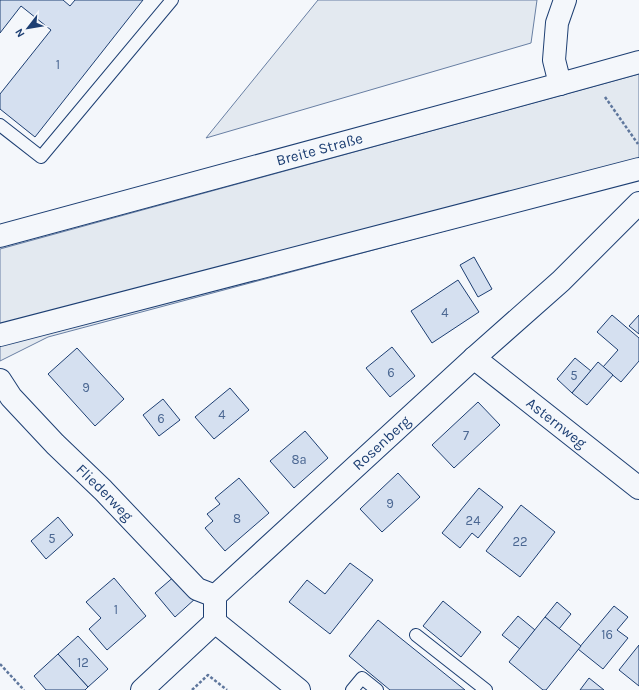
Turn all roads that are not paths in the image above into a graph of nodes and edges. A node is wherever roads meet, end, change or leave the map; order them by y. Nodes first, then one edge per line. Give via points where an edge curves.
1 (172, 0) edge
2 (565, 0) edge
3 (639, 62) edge
4 (560, 84) junction
5 (0, 125) edge
6 (639, 169) edge
7 (639, 204) edge
8 (0, 236) edge
9 (0, 335) edge
10 (474, 358) junction
11 (0, 380) edge
12 (639, 488) edge
13 (215, 596) junction
14 (215, 622) junction
15 (416, 635) dead end
16 (142, 690) edge
17 (299, 690) edge
18 (352, 690) edge
19 (377, 690) edge
20 (486, 690) edge

1 - 5 lane via 41,157
2 - 4 street via 556,23 554,60
3 - 4 street, Breite Straße
4 - 8 street, Breite Straße
6 - 9 street
7 - 10 street, Rosenberg via 561,281
10 - 12 street, Asternweg
10 - 13 street, Rosenberg
11 - 13 street, Fliederweg via 11,397 197,589
13 - 14 street
14 - 16 street
14 - 17 street
15 - 20 lane
18 - 19 lane via 362,678

